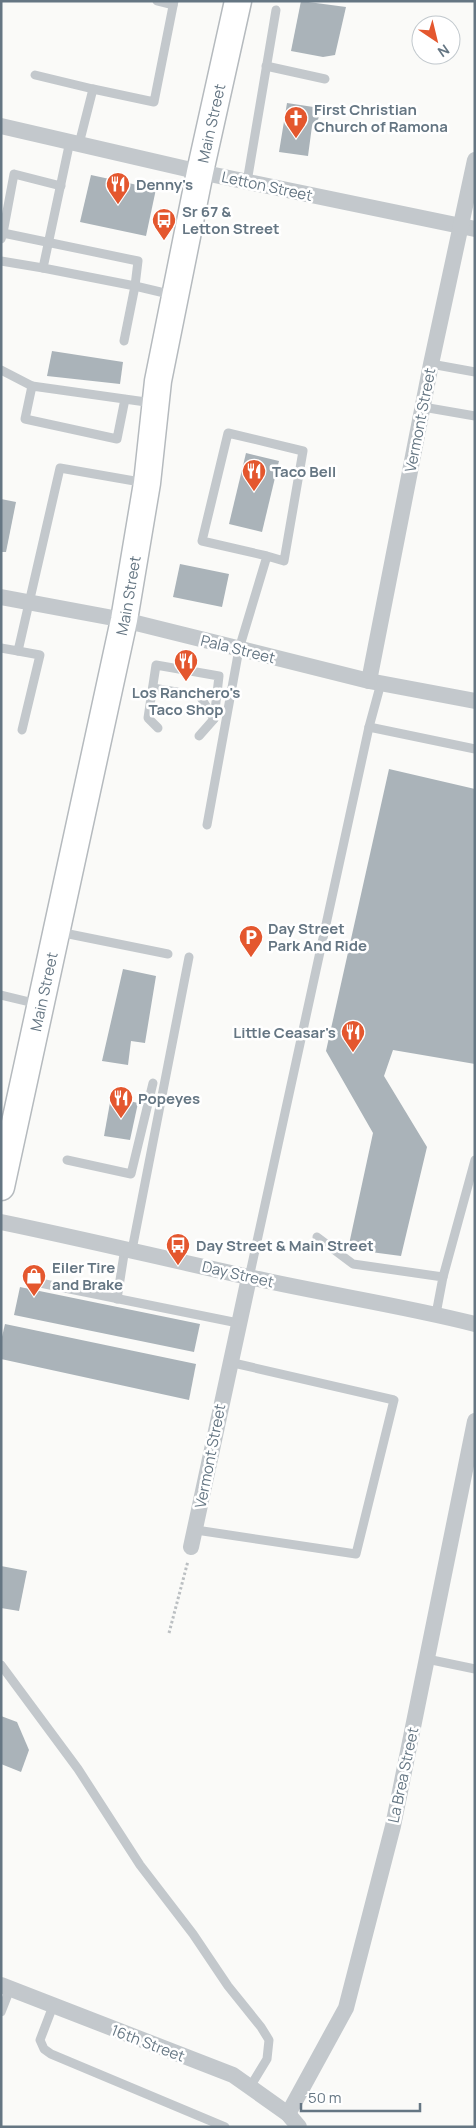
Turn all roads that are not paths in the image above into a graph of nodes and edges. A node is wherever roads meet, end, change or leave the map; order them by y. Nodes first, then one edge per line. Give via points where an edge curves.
1 (157, 1) edge
2 (238, 1) edge
3 (174, 3) edge
4 (276, 10) dead end
5 (266, 66) junction
6 (35, 75) dead end
7 (325, 79) dead end
8 (93, 89) junction
9 (1, 126) edge
10 (74, 143) junction
11 (475, 160) edge
12 (200, 172) junction
13 (247, 182) junction
14 (60, 186) junction
15 (467, 228) edge
16 (2, 236) edge
17 (49, 242) junction
18 (1, 261) edge
19 (43, 268) junction
20 (135, 286) junction
21 (175, 295) junction
22 (124, 341) dead end
23 (431, 364) junction
24 (1, 370) edge
25 (475, 372) edge
26 (32, 386) junction
27 (125, 399) junction
28 (156, 403) junction
29 (422, 407) junction
30 (475, 416) edge
31 (147, 483) junction
32 (267, 556) junction
33 (1, 597) edge
34 (30, 602) junction
35 (124, 620) junction
36 (1, 648) edge
37 (239, 649) junction
38 (18, 651) junction
39 (375, 682) junction
40 (153, 688) junction
41 (475, 701) edge
42 (214, 719) junction
43 (369, 727) junction
44 (158, 728) dead end
45 (22, 730) dead end
46 (200, 736) dead end
47 (475, 749) edge
48 (207, 824) dead end
49 (56, 932) junction
50 (168, 954) dead end
51 (189, 957) dead end
52 (1, 995) edge
53 (41, 1005) junction
54 (153, 1083) dead end
55 (67, 1160) dead end
56 (475, 1160) edge
57 (1, 1187) edge
58 (1, 1222) edge
59 (317, 1237) dead end
60 (128, 1249) junction
61 (443, 1277) junction
62 (249, 1278) junction
63 (40, 1283) dead end
64 (117, 1299) junction
65 (436, 1314) junction
66 (238, 1323) junction
67 (475, 1324) edge
68 (229, 1362) junction
69 (475, 1421) edge
70 (196, 1530) junction
71 (191, 1547) road end
72 (427, 1659) junction
73 (1, 1665) edge
74 (475, 1669) edge
75 (6, 1987) edge
76 (53, 2006) junction
77 (1, 2012) edge
78 (250, 2088) junction
79 (294, 2120) edge
80 (225, 2127) edge

1 - 3 lane
2 - 12 main road, Main Street
3 - 8 lane via 154,102
4 - 5 lane
5 - 7 lane
5 - 13 lane
6 - 8 lane
8 - 10 lane
9 - 10 street, Letton Street
10 - 12 street, Letton Street
10 - 14 lane
11 - 15 street, Vermont Street
12 - 13 street, Letton Street
12 - 21 main road, Main Street
13 - 15 street, Letton Street
14 - 16 lane via 14,174
14 - 17 lane
15 - 23 street, Vermont Street
16 - 17 lane
17 - 19 lane
17 - 20 lane via 138,260
18 - 19 lane
19 - 20 lane
20 - 21 lane
20 - 22 lane
21 - 28 main road, Main Street
23 - 25 lane
23 - 29 street, Vermont Street
24 - 26 lane
26 - 27 lane
26 - 27 lane via 25,419 117,439
27 - 28 lane
28 - 31 main road, Main Street
29 - 30 lane
29 - 39 street, Vermont Street
31 - 34 lane via 60,468
31 - 35 main road, Main Street
32 - 32 lane via 202,541 228,433 303,451 284,561
32 - 37 lane
33 - 34 street, Pala Street
34 - 35 street, Pala Street
34 - 38 lane
35 - 37 street, Pala Street
35 - 49 main road, Main Street
36 - 38 lane
37 - 39 street, Pala Street
37 - 48 lane
38 - 45 lane via 40,655
39 - 41 street, Pala Street
39 - 43 lane
40 - 42 lane via 200,696
40 - 42 lane via 156,665 219,676
40 - 44 lane via 148,718
42 - 46 lane
43 - 47 lane
43 - 62 lane
49 - 50 lane
49 - 53 main road, Main Street
51 - 60 lane
52 - 53 lane
53 - 57 main road, Main Street
54 - 55 lane via 131,1174
56 - 61 lane
58 - 60 street, Day Street
59 - 61 lane via 353,1264
60 - 62 street, Day Street
60 - 64 lane
61 - 65 lane
62 - 65 street, Day Street
62 - 66 street, Vermont Street
63 - 64 lane
64 - 66 lane
65 - 67 street, Day Street
66 - 68 street, Vermont Street
68 - 70 street, Vermont Street
68 - 70 lane via 394,1400 356,1554
69 - 72 street, La Brea Street
70 - 71 street, Vermont Street
72 - 74 lane
72 - 79 street, La Brea Street via 393,1826 346,2008
73 - 78 lane via 78,1769 140,1865 269,2040 268,2059
75 - 76 street, 16th Street
75 - 77 lane
76 - 78 street, 16th Street via 233,2075
76 - 80 lane via 40,2040 51,2054
78 - 79 street, 16th Street

